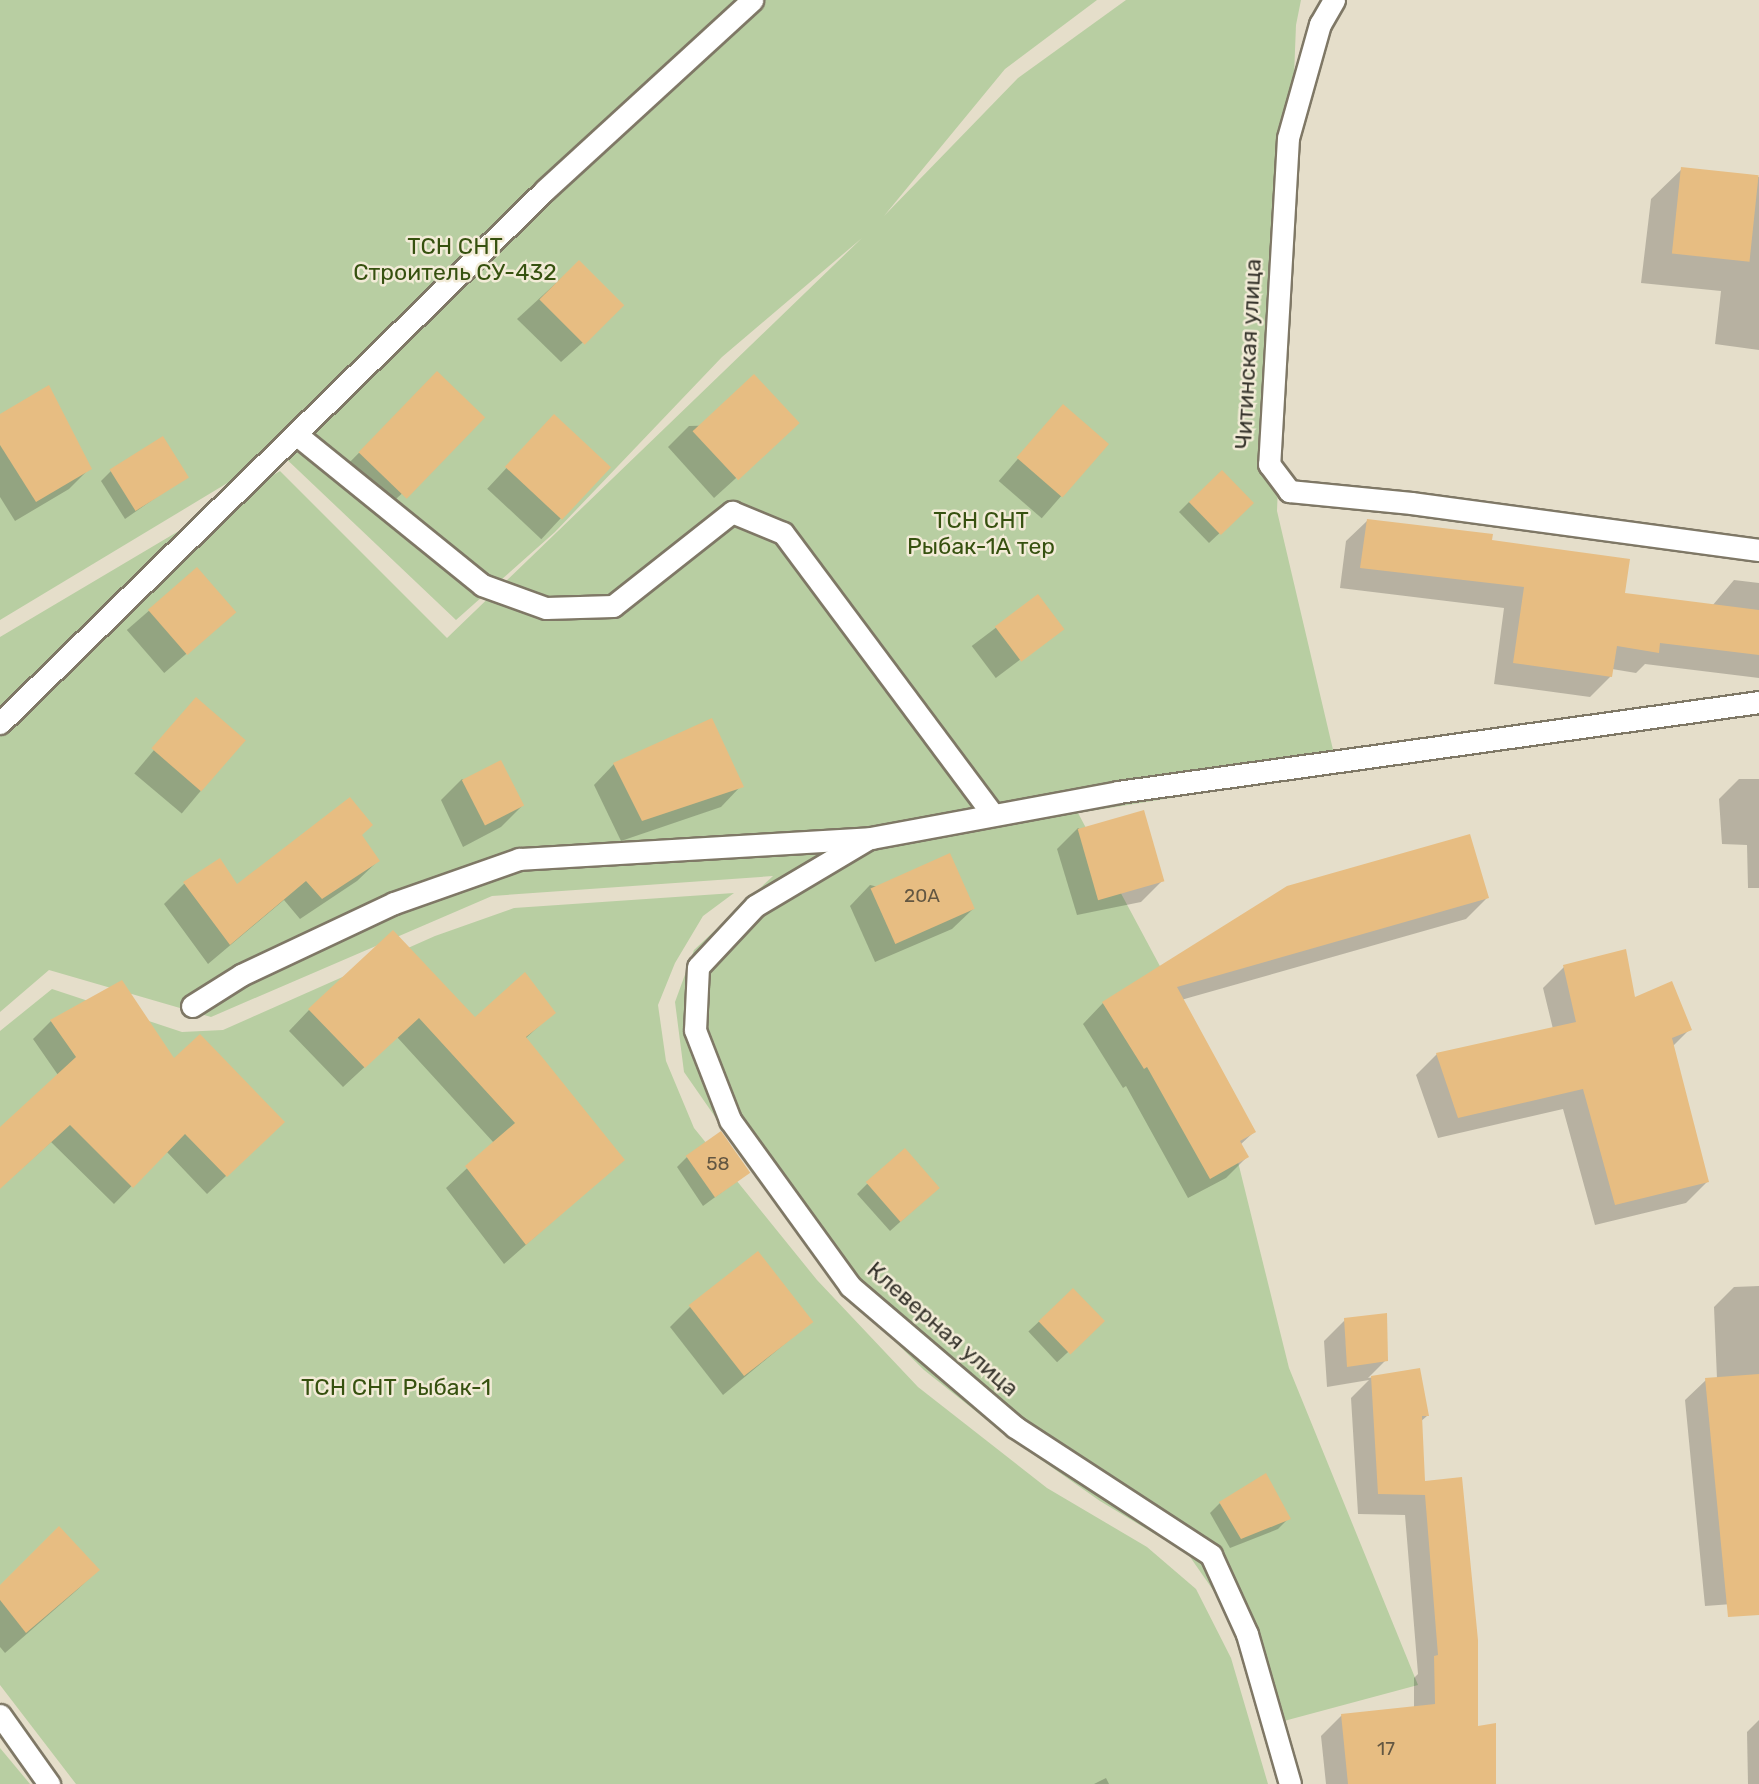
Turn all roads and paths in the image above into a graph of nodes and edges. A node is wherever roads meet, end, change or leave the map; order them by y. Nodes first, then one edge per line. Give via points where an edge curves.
1 (752, 0) edge
2 (1334, 0) edge
3 (297, 435) junction
4 (1759, 550) edge
5 (1759, 702) edge
6 (0, 723) edge
7 (992, 813) junction
8 (871, 838) junction
9 (192, 1006) dead end
10 (0, 1715) edge
11 (50, 1784) edge
12 (1290, 1784) edge

1 - 3 lane via 545,190
2 - 4 lane, Читинская улица via 1320,24 1288,138 1269,464 1289,491
3 - 6 lane
3 - 7 lane via 482,585 546,608 613,606 732,512 783,533
5 - 7 lane
7 - 8 lane
8 - 9 lane via 520,859 394,903 241,975
8 - 12 lane, Клеверная улица via 755,906 698,967 695,1030 730,1120 850,1286 1015,1427 1211,1555 1247,1634
10 - 11 lane

